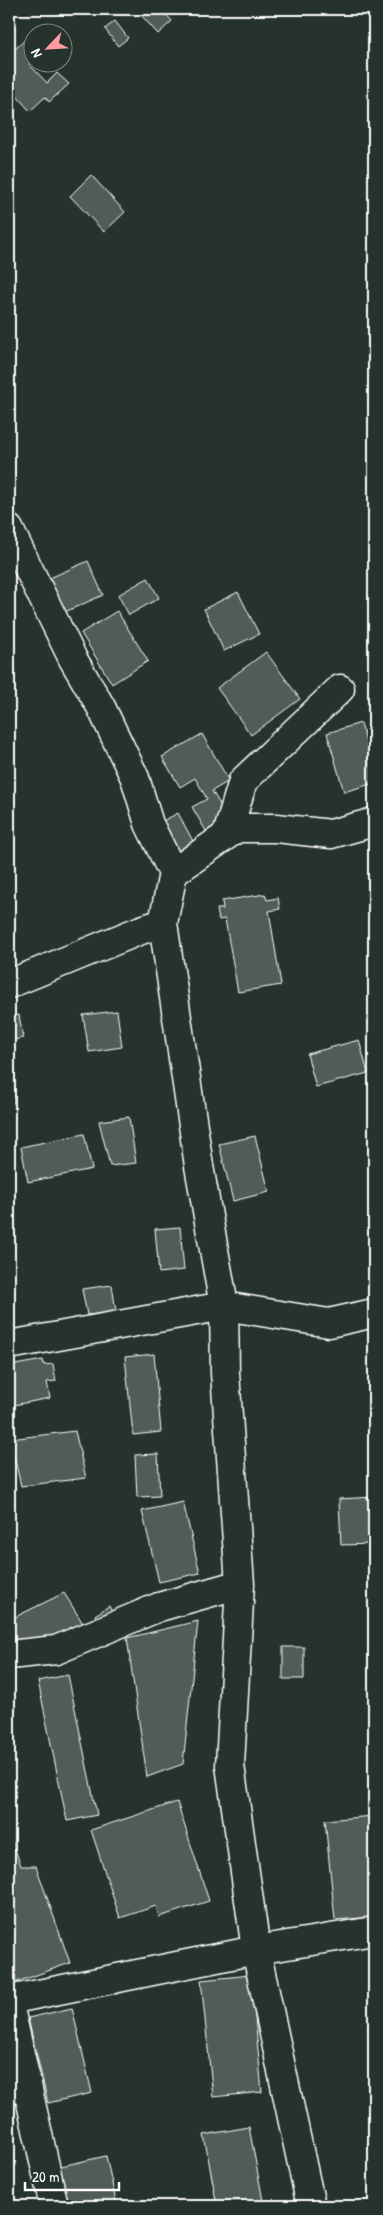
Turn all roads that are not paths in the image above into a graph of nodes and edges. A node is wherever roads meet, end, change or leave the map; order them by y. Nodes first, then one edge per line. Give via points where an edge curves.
1 (9, 529) edge
2 (340, 689) dead end
3 (374, 822) edge
4 (227, 835) junction
5 (173, 873) junction
6 (163, 923) junction
7 (9, 984) edge
8 (224, 1306) junction
9 (374, 1312) edge
10 (9, 1345) edge
11 (240, 1584) junction
12 (9, 1655) edge
13 (374, 1930) edge
14 (256, 1950) junction
15 (9, 2000) edge
16 (9, 2004) edge
17 (54, 2206) edge
18 (311, 2206) edge

1 - 5 street via 135,778 149,824
2 - 4 street via 243,781
3 - 4 street via 331,834 237,828
4 - 5 street
5 - 6 street
6 - 7 street
6 - 8 street
8 - 9 street via 329,1323
8 - 10 street
8 - 11 street via 225,1373
11 - 12 street via 159,1607 56,1650
11 - 14 street via 230,1765
13 - 14 street
14 - 15 street
14 - 18 street
16 - 17 street

